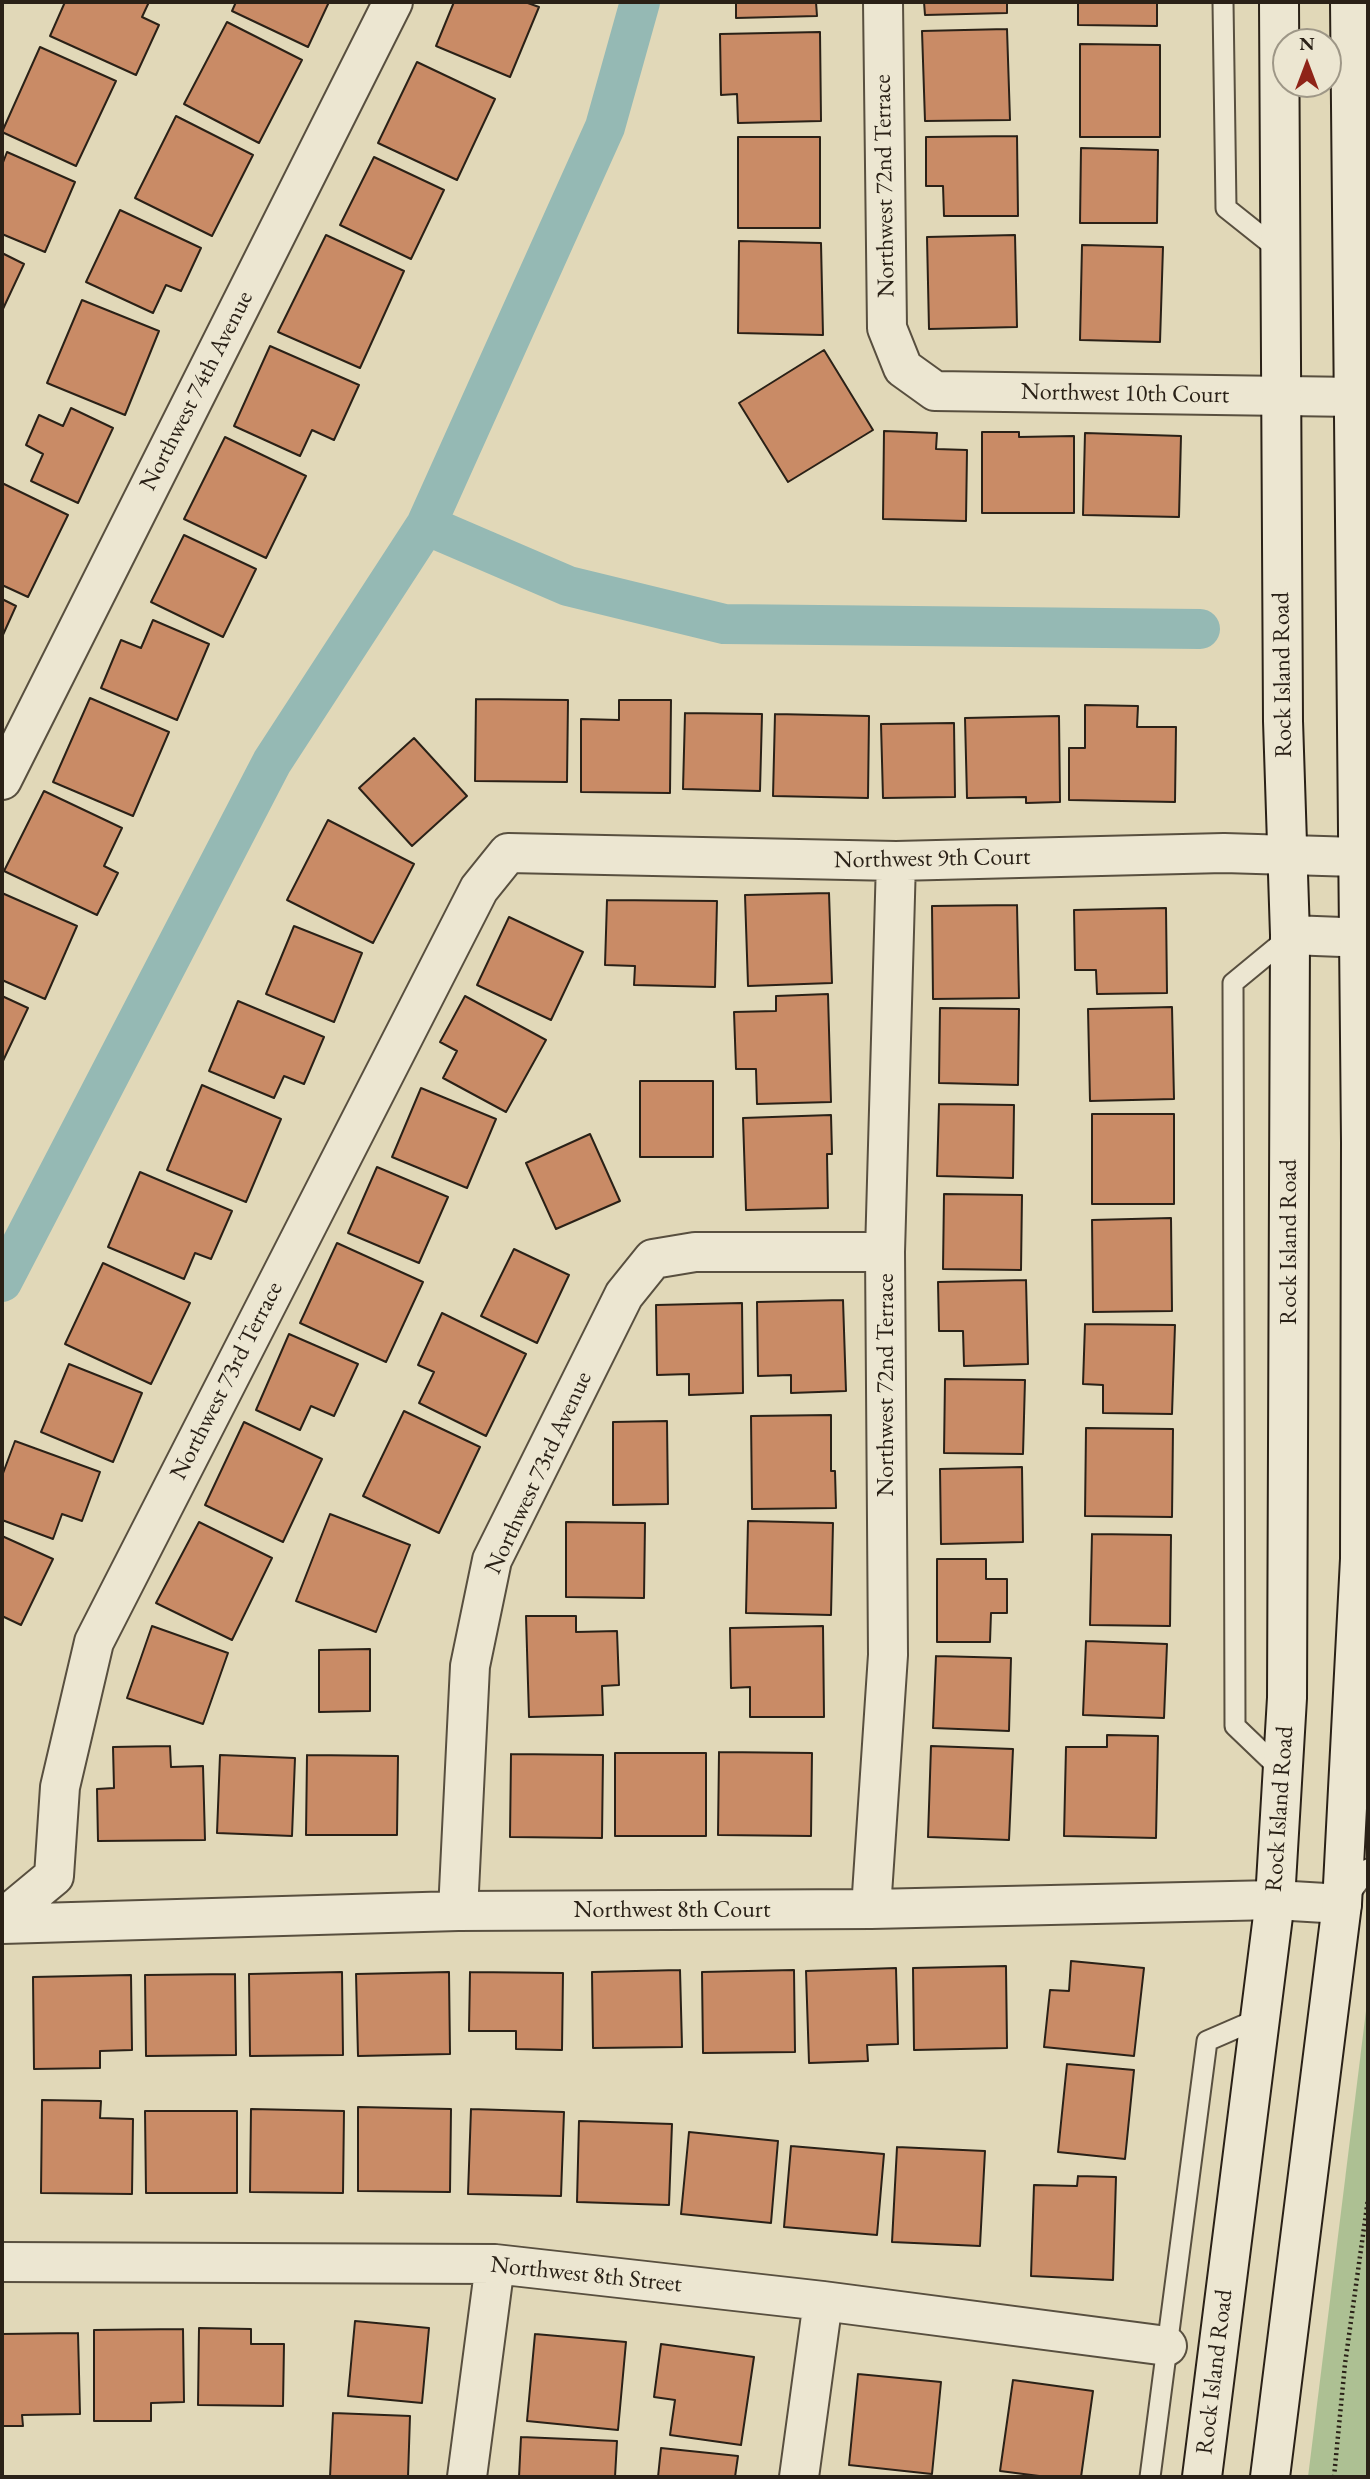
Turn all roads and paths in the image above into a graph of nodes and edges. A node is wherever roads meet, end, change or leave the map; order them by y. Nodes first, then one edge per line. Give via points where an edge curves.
1 (393, 2) edge
2 (883, 2) edge
3 (1223, 2) edge
4 (1279, 2) edge
5 (1350, 2) edge
6 (1280, 252) junction
7 (903, 368) joint
8 (1280, 396) junction
9 (1356, 397) junction
10 (2, 780) edge
11 (508, 853) joint
12 (1286, 855) junction
13 (1356, 857) junction
14 (897, 861) junction
15 (1290, 935) junction
16 (1364, 938) edge
17 (886, 1252) junction
18 (1364, 1563) edge
19 (1283, 1772) junction
20 (1368, 1869) edge
21 (1275, 1900) junction
22 (1342, 1904) junction
23 (871, 1909) junction
24 (458, 1911) junction
25 (2, 1919) edge
26 (2, 1924) edge
27 (1260, 2018) junction
28 (1368, 2199) edge
29 (2, 2262) edge
30 (495, 2264) junction
31 (822, 2301) junction
32 (1167, 2346) junction
33 (467, 2477) edge
34 (799, 2477) edge
35 (1150, 2477) edge
36 (1202, 2477) edge
37 (1270, 2477) edge
38 (1334, 2477) edge

1 - 10 street, Northwest 74th Avenue
2 - 7 street, Northwest 72nd Terrace via 887,328
3 - 6 lane via 1226,208
4 - 6 street, Rock Island Road
5 - 9 street
6 - 8 street, Rock Island Road
7 - 8 street, Northwest 10th Court via 935,391
8 - 9 street, Northwest 10th Court
8 - 12 street, Rock Island Road
9 - 13 street
11 - 14 street, Northwest 9th Court
11 - 25 street, Northwest 73rd Terrace via 480,889 94,1642 60,1787 54,1876
12 - 13 street, Northwest 9th Court
12 - 14 street, Northwest 9th Court
12 - 15 street, Rock Island Road
13 - 16 street
14 - 17 street, Northwest 72nd Terrace
15 - 16 street
15 - 19 street, Rock Island Road
15 - 19 lane via 1233,983 1236,1726
16 - 18 street
17 - 23 street, Northwest 72nd Terrace via 888,1655
17 - 24 street, Northwest 73rd Avenue via 695,1252 653,1259 624,1295 492,1560 470,1665
18 - 22 street
19 - 21 street, Rock Island Road
20 - 22 lane
21 - 22 street, Northwest 8th Court
21 - 23 street, Northwest 8th Court
21 - 27 street, Rock Island Road
22 - 37 street
23 - 24 street, Northwest 8th Court
24 - 26 street, Northwest 8th Court
27 - 32 lane via 1207,2041
27 - 36 street, Rock Island Road
28 - 38 path
29 - 30 street, Northwest 8th Street
30 - 31 street, Northwest 8th Street
30 - 33 street
31 - 32 street, Northwest 8th Street
31 - 34 street
32 - 35 lane

